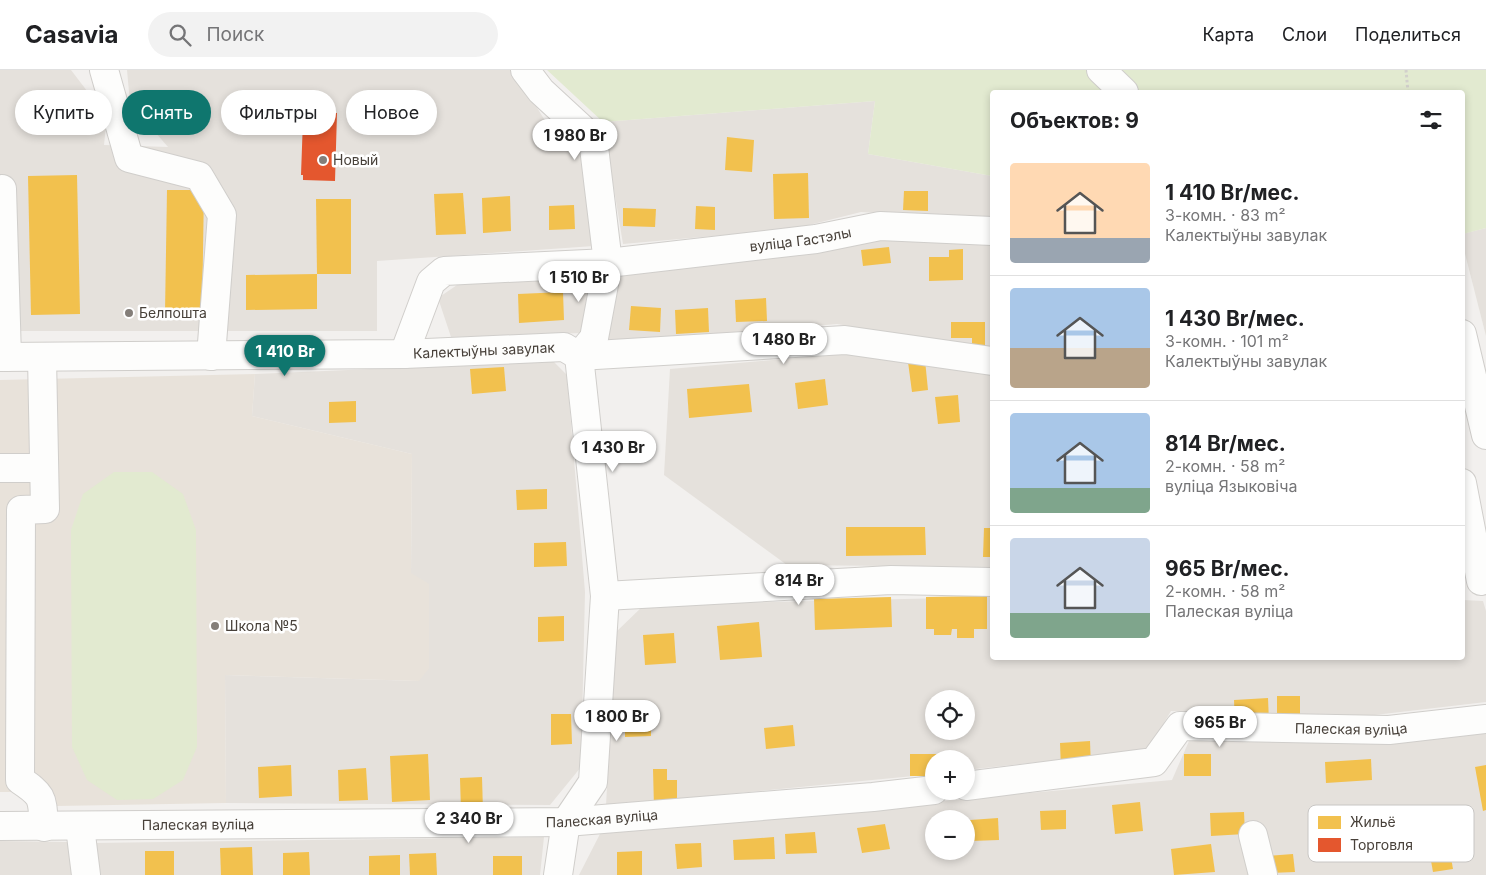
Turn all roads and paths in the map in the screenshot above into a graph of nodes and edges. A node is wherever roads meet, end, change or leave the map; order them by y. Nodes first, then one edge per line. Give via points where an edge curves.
1 (104, 70) edge
2 (525, 70) edge
3 (1101, 70) edge
4 (1406, 70) edge
5 (1122, 90) edge
6 (1408, 90) edge
7 (2, 188) dead end
8 (990, 231) edge
9 (608, 263) junction
10 (1465, 347) edge
11 (404, 354) junction
12 (211, 356) junction
13 (579, 356) junction
14 (3, 357) edge
15 (42, 357) junction
16 (990, 361) edge
17 (1486, 436) edge
18 (0, 468) edge
19 (44, 468) junction
20 (1465, 503) edge
21 (990, 582) edge
22 (1477, 582) edge
23 (605, 596) junction
24 (1486, 719) edge
25 (975, 785) edge
26 (925, 791) edge
27 (566, 822) junction
28 (0, 826) edge
29 (44, 827) junction
30 (80, 827) junction
31 (1253, 835) dead end
32 (86, 875) edge
33 (558, 875) edge
34 (1263, 875) edge

1 - 12 street via 129,158 200,176 222,214
2 - 9 street via 541,91 593,139
3 - 5 street
4 - 6 path
7 - 14 street
8 - 9 street, вуліца Гастэлы via 880,226 816,239
9 - 11 street, вуліца Гастэлы via 444,271 432,282
9 - 13 street via 594,338
10 - 17 street
11 - 12 street, Калектыўны завулак
11 - 13 street, Калектыўны завулак via 564,346
12 - 15 street, Калектыўны завулак
13 - 16 street, Калектыўны завулак via 845,340
13 - 23 street
14 - 15 street, Калектыўны завулак
15 - 19 street
18 - 19 street
19 - 29 street via 45,509 21,510 20,780 39,792
20 - 22 street
21 - 23 street via 891,580
23 - 27 street via 593,782
24 - 25 street, Палеская вуліца via 1389,730 1180,726 1154,762
26 - 27 street, Палеская вуліца
27 - 30 street, Палеская вуліца
27 - 33 street
28 - 29 street, Палеская вуліца
29 - 30 street, Палеская вуліца
30 - 32 street
31 - 34 street

